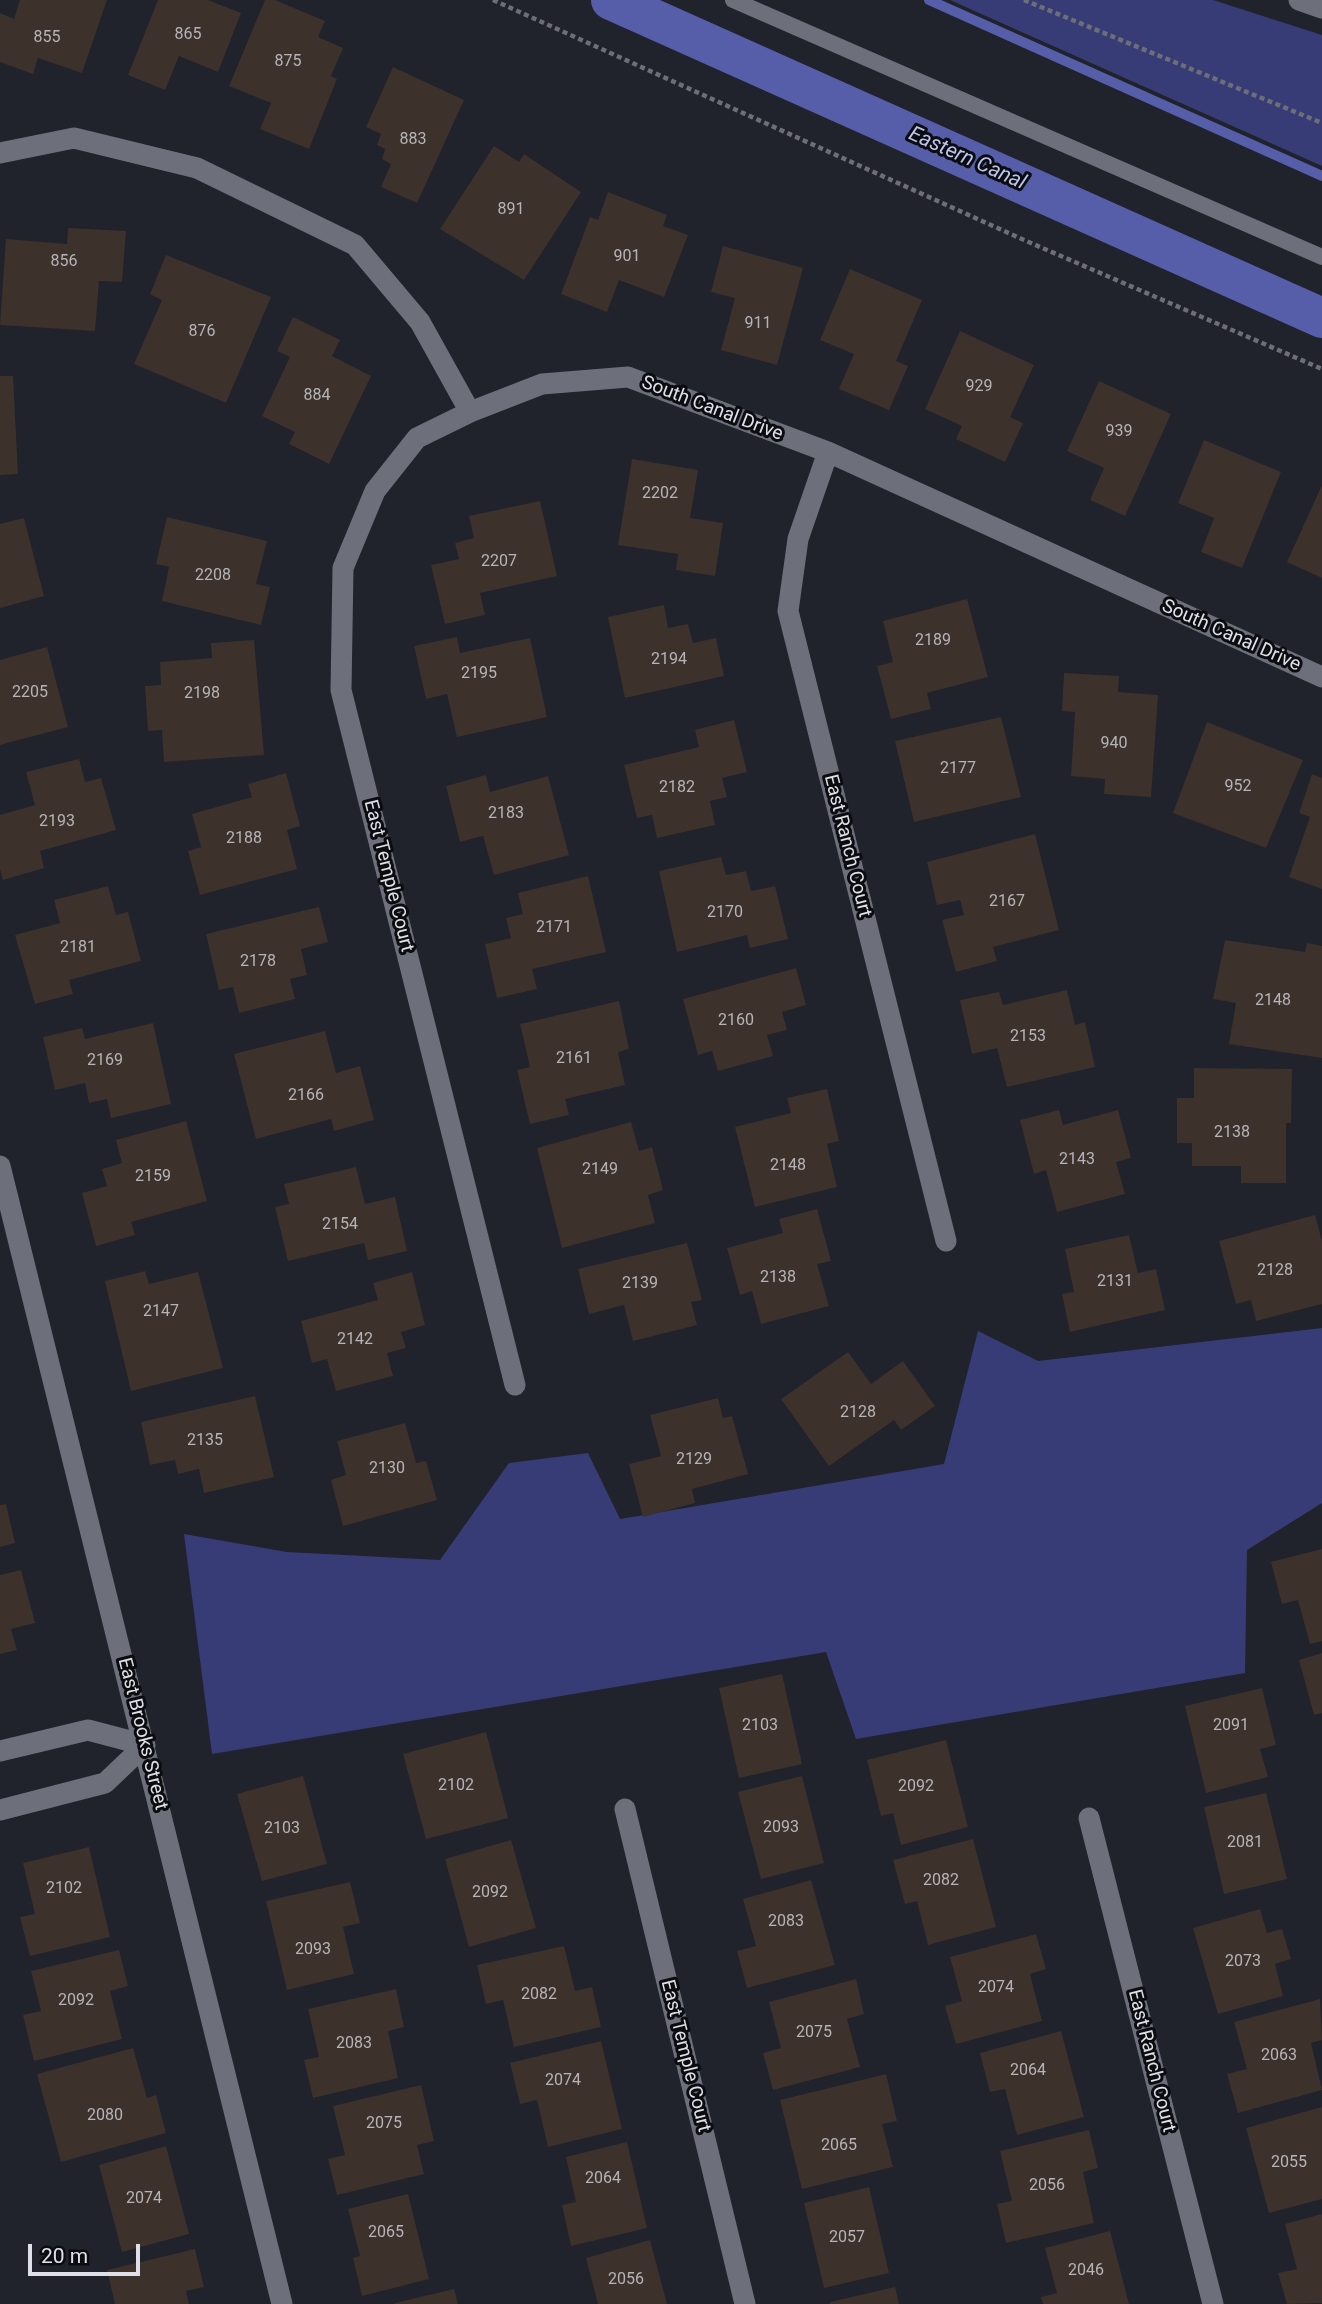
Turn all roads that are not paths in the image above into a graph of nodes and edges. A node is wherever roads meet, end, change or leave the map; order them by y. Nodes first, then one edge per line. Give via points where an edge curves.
1 (733, 0) edge
2 (1299, 0) edge
3 (1322, 8) edge
4 (0, 153) edge
5 (1322, 257) edge
6 (470, 412) junction
7 (828, 452) junction
8 (1322, 677) edge
9 (0, 1166) edge
10 (946, 1241) dead end
11 (515, 1385) dead end
12 (145, 1745) junction
13 (0, 1751) edge
14 (625, 1809) dead end
15 (0, 1810) edge
16 (1089, 1818) dead end
17 (282, 2304) edge
18 (745, 2304) edge
19 (1213, 2304) edge

1 - 5 lane
2 - 3 street
4 - 6 street via 74,138 197,169 355,245 420,322
6 - 7 street, South Canal Drive via 542,384 628,377
6 - 11 street, East Temple Court via 417,438 375,491 343,568 341,690
7 - 8 street, South Canal Drive
7 - 10 street, East Ranch Court via 798,539 789,611
9 - 12 street, East Brooks Street
12 - 13 street via 88,1730
12 - 15 street via 105,1783
12 - 17 street, East Brooks Street
14 - 18 street, East Temple Court
16 - 19 street, East Ranch Court

